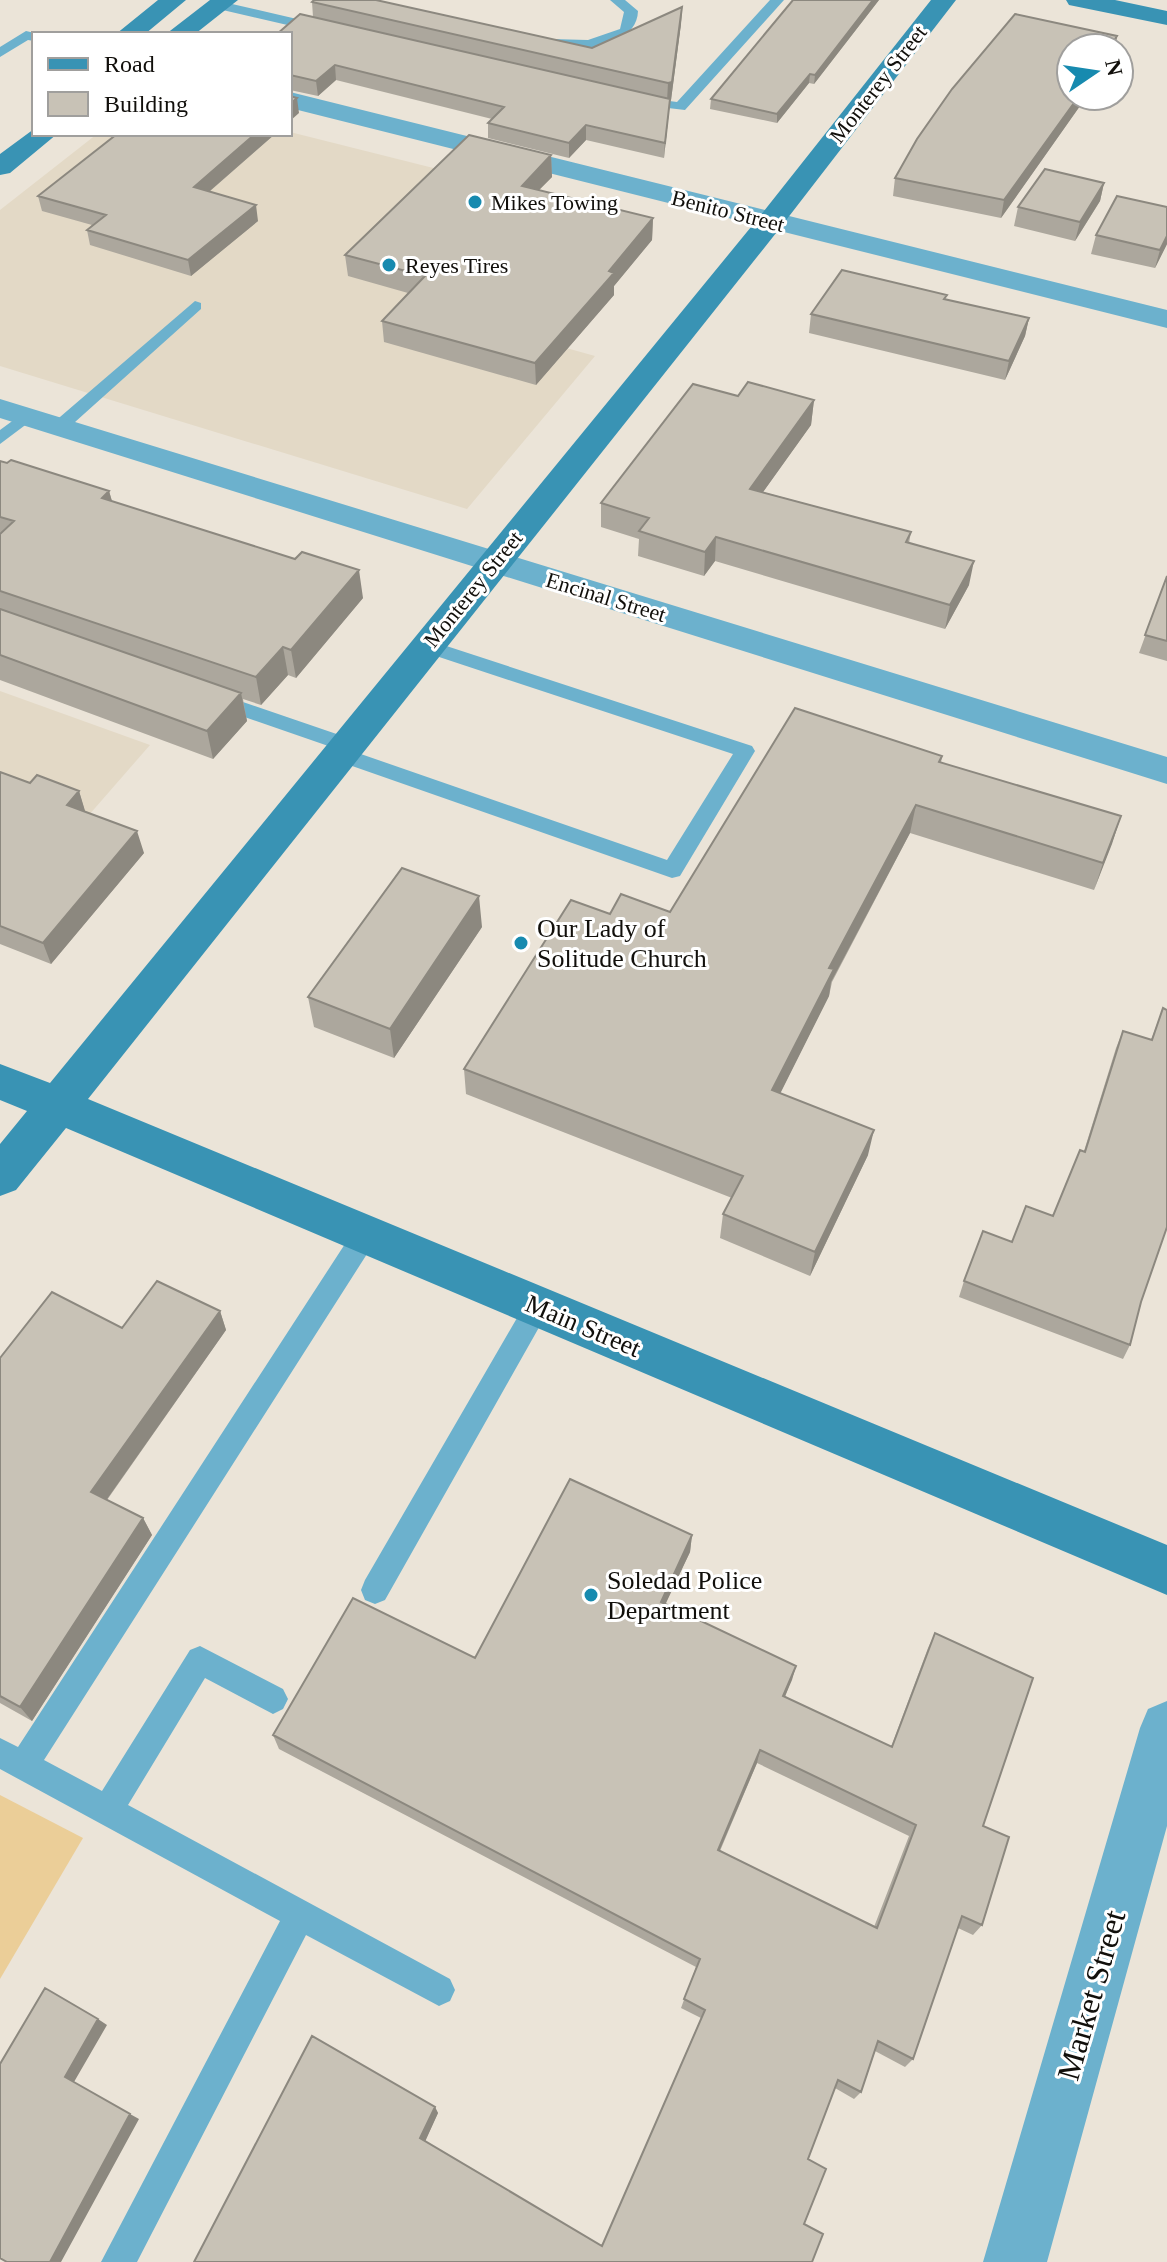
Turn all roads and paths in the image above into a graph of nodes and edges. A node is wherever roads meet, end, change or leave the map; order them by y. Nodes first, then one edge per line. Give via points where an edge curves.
1 (174, 0) edge
2 (617, 0) edge
3 (777, 0) edge
4 (944, 0) edge
5 (1078, 0) edge
6 (222, 2) edge
7 (1167, 18) edge
8 (132, 32) edge
9 (182, 32) edge
10 (344, 34) edge
11 (32, 36) edge
12 (528, 38) edge
13 (0, 53) edge
14 (621, 97) edge
15 (292, 101) edge
16 (41, 136) edge
17 (0, 167) edge
18 (770, 222) junction
19 (195, 306) dead end
20 (1167, 319) edge
21 (13, 412) edge
22 (59, 427) junction
23 (0, 439) edge
24 (495, 562) junction
25 (428, 646) junction
26 (196, 692) edge
27 (346, 750) junction
28 (1167, 771) edge
29 (0, 1081) edge
30 (56, 1106) junction
31 (0, 1177) edge
32 (365, 1235) junction
33 (537, 1307) junction
34 (1167, 1570) edge
35 (375, 1590) dead end
36 (273, 1699) dead end
37 (1167, 1728) edge
38 (12, 1760) edge
39 (107, 1811) junction
40 (300, 1915) junction
41 (439, 1990) dead end
42 (118, 2262) edge
43 (1015, 2262) edge

1 - 8 street
2 - 12 lane via 631,11 633,20 617,37 581,45
3 - 14 lane via 680,107
4 - 18 street, Monterey Street
5 - 7 street
6 - 9 street
6 - 10 lane
11 - 13 lane via 26,35
15 - 18 street, Benito Street
16 - 17 street
18 - 20 street, Benito Street
18 - 24 street, Monterey Street
19 - 22 lane
21 - 22 street, Encinal Street
21 - 23 lane
22 - 24 street, Encinal Street
24 - 25 street, Monterey Street
24 - 28 street, Encinal Street
25 - 27 street, Monterey Street
25 - 27 lane via 745,751 672,870
26 - 27 lane
27 - 30 street, Monterey Street
29 - 30 street, Main Street
30 - 31 street, Monterey Street
30 - 32 street, Main Street
32 - 33 street, Main Street
32 - 38 lane
33 - 34 street, Main Street
33 - 35 lane
36 - 39 lane via 200,1660
37 - 43 street, Market Street
38 - 39 lane
39 - 40 lane
40 - 41 lane
40 - 42 lane

